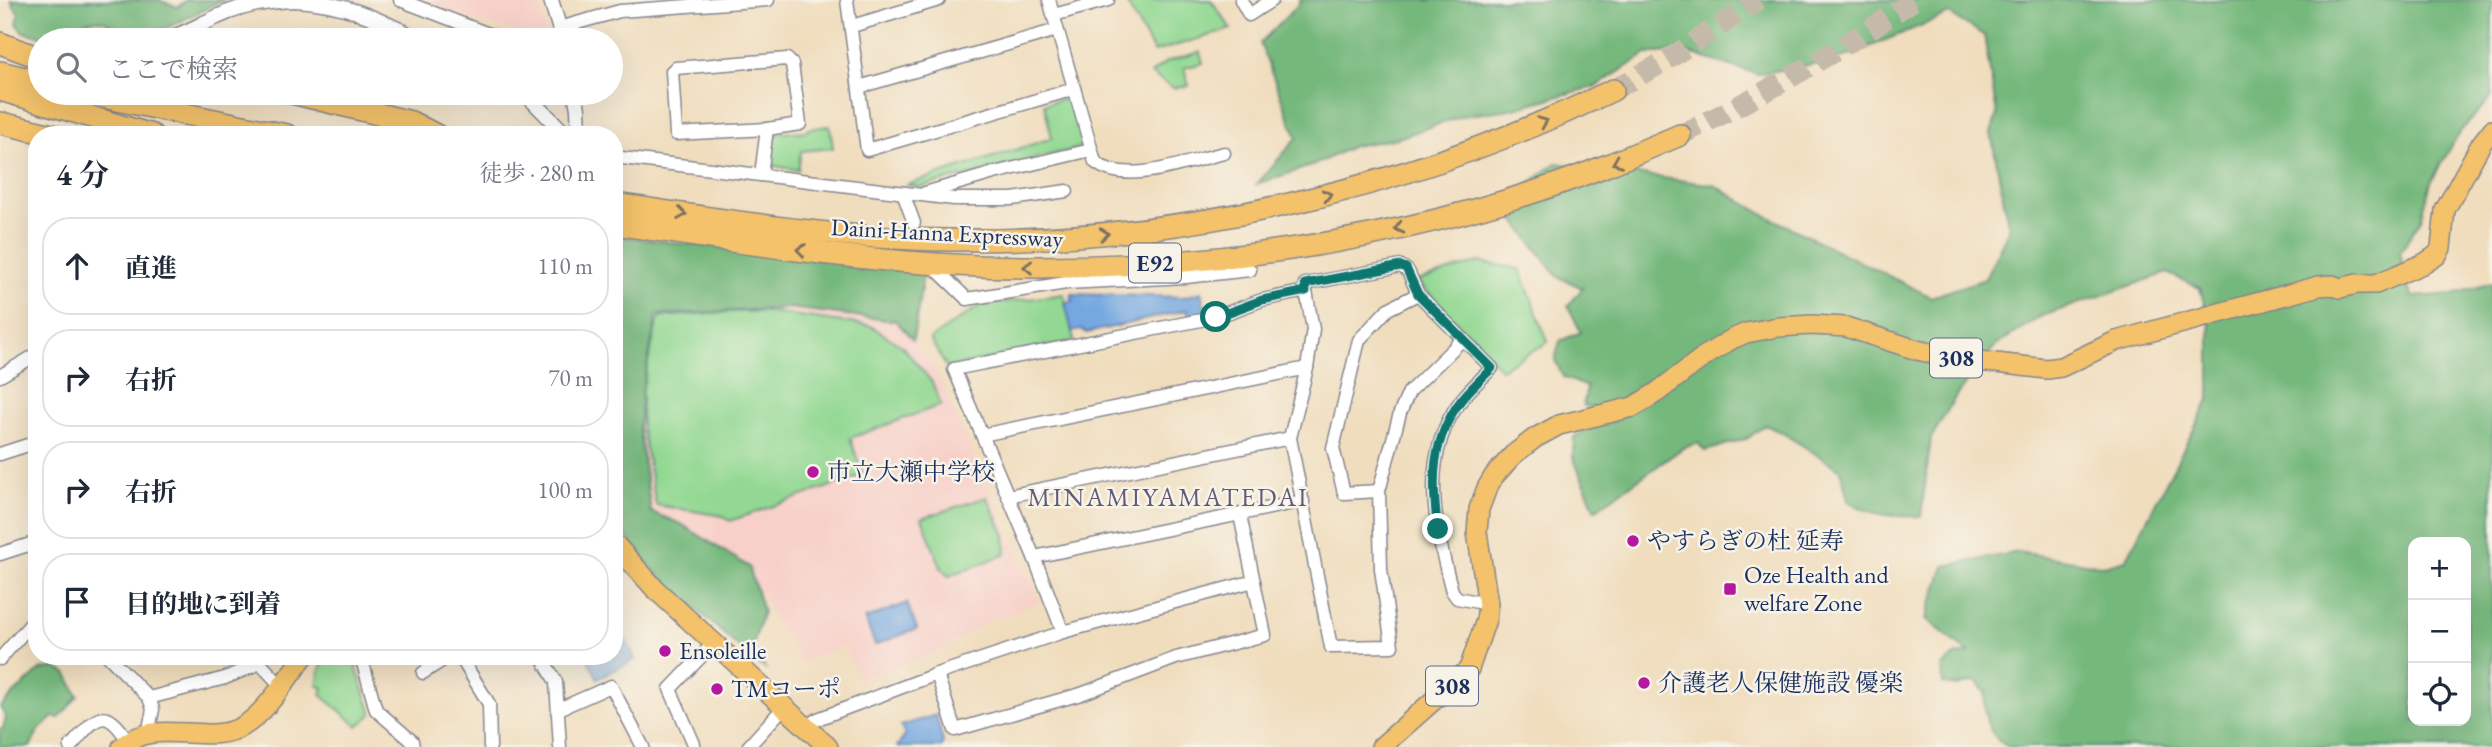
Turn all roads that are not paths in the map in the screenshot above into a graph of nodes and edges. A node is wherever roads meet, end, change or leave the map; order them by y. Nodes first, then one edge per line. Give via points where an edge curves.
1 (294, 0) edge
2 (400, 0) edge
3 (551, 0) edge
4 (768, 0) edge
5 (847, 0) edge
6 (939, 0) edge
7 (1049, 0) edge
8 (1108, 0) edge
9 (1241, 0) edge
10 (1272, 0) edge
11 (271, 1) edge
12 (722, 2) edge
13 (656, 4) edge
14 (1054, 15) junction
15 (852, 26) junction
16 (198, 28) edge
17 (394, 28) edge
18 (473, 28) edge
19 (559, 28) edge
20 (576, 28) edge
21 (1057, 30) junction
22 (0, 42) edge
23 (28, 51) edge
24 (0, 72) edge
25 (28, 79) edge
26 (859, 87) junction
27 (1074, 89) junction
28 (0, 90) edge
29 (1613, 90) tunnel mouth
30 (28, 98) edge
31 (51, 105) edge
32 (141, 105) edge
33 (341, 105) edge
34 (537, 105) edge
35 (577, 105) edge
36 (0, 123) edge
37 (122, 126) edge
38 (243, 126) edge
39 (419, 126) edge
40 (557, 126) edge
41 (579, 126) edge
42 (28, 129) edge
43 (767, 129) junction
44 (2492, 130) edge
45 (28, 133) edge
46 (1680, 135) tunnel mouth
47 (1091, 150) junction
48 (1224, 153) dead end
49 (623, 158) edge
50 (761, 175) junction
51 (1067, 191) dead end
52 (903, 193) junction
53 (918, 195) junction
54 (623, 205) edge
55 (914, 223) dead end
56 (623, 225) edge
57 (1251, 270) dead end
58 (938, 271) dead end
59 (1306, 291) junction
60 (1418, 294) junction
61 (1463, 339) junction
62 (28, 359) edge
63 (1307, 368) junction
64 (1, 372) edge
65 (982, 435) junction
66 (1290, 438) junction
67 (28, 445) edge
68 (0, 454) edge
69 (1379, 491) junction
70 (1008, 496) junction
71 (1303, 501) junction
72 (1240, 515) junction
73 (28, 545) edge
74 (0, 554) edge
75 (623, 554) edge
76 (1034, 557) junction
77 (1254, 581) junction
78 (1488, 604) junction
79 (28, 625) edge
80 (1063, 632) junction
81 (5, 644) edge
82 (713, 644) junction
83 (0, 659) edge
84 (117, 665) edge
85 (249, 665) edge
86 (265, 665) edge
87 (297, 665) edge
88 (364, 665) edge
89 (435, 665) edge
90 (465, 665) edge
91 (546, 665) edge
92 (423, 673) dead end
93 (937, 674) junction
94 (281, 686) junction
95 (149, 698) junction
96 (783, 707) junction
97 (559, 709) junction
98 (806, 726) junction
99 (148, 734) junction
100 (125, 744) edge
101 (694, 744) dead end
102 (70, 747) edge
103 (413, 747) edge
104 (491, 747) edge
105 (560, 747) edge
106 (643, 747) edge
107 (748, 747) edge
108 (828, 747) edge
109 (1381, 747) edge

1 - 11 street
1 - 17 street via 347,7
2 - 18 street
3 - 19 street
4 - 12 street
5 - 15 street
6 - 15 street
7 - 14 street
8 - 14 street
9 - 10 street via 1249,15
11 - 16 street via 218,16
12 - 13 street
13 - 20 street via 620,11
14 - 21 street
15 - 26 street
21 - 26 street
21 - 27 street
22 - 23 highway
24 - 25 highway
26 - 27 street via 867,150
27 - 47 street
28 - 30 highway
54 -> 29 highway, Daini-Hanna Expressway / E92 via 749,224 887,237 1037,239 1120,233 1206,221 1380,181 1487,145
31 - 37 highway
32 - 38 highway
33 - 39 highway
34 - 40 street
35 - 41 street
36 - 42 highway
36 - 45 street
43 - 43 street via 676,134 672,71 787,59 792,64 800,124
43 - 50 street
44 - 78 highway, 308 via 2448,203 2437,256 2376,284 2319,286 2116,341 2047,369 1954,358 1835,326 1778,327 1732,339 1644,401 1559,425 1503,466 1479,509 1477,532
46 -> 56 highway, Daini-Hanna Expressway / E92 via 1537,191 1373,234 1296,248 1156,263 975,266 845,256
47 - 48 street via 1105,170 1119,173 1141,173
47 - 53 street
49 - 50 street
50 - 52 street
51 - 53 street via 1012,199
52 - 53 street
52 - 55 street
57 - 58 street via 1066,282 967,299
59 - 60 street via 1305,284 1401,266
59 - 63 street via 1313,329
59 - 65 street via 1262,300 1216,317 954,369
60 - 61 street
60 - 69 street via 1388,309 1359,340 1333,449 1344,493
61 - 69 street via 1409,392
61 - 78 street via 1492,368 1462,400 1445,431 1438,447 1433,491 1452,591 1457,598
62 - 64 street
63 - 65 street
63 - 66 street
65 - 70 street
66 - 70 street
66 - 71 street
67 - 68 street
69 - 71 street via 1381,569 1392,646 1331,647
70 - 76 street
71 - 72 street
72 - 76 street
72 - 77 street
73 - 74 street
75 - 82 highway
76 - 80 street
77 - 80 street
77 - 93 street via 1265,635 1176,658 1081,694 955,730
78 - 109 highway, 308 via 1469,669
79 - 81 street
80 - 93 street
81 - 83 street
82 - 96 highway
82 - 101 street via 670,689
84 - 95 street
85 - 95 street via 225,678
86 - 94 street
87 - 94 highway
88 - 103 street via 376,710 412,741
89 - 92 street
90 - 104 street via 489,704
91 - 97 street via 556,682
93 - 98 street
94 - 99 highway via 253,719 234,730
95 - 99 street via 153,709
96 - 98 highway
96 - 107 street
97 - 105 street
97 - 106 street via 611,686
98 - 108 highway
99 - 100 highway
100 - 102 street via 117,723 105,718 96,719

